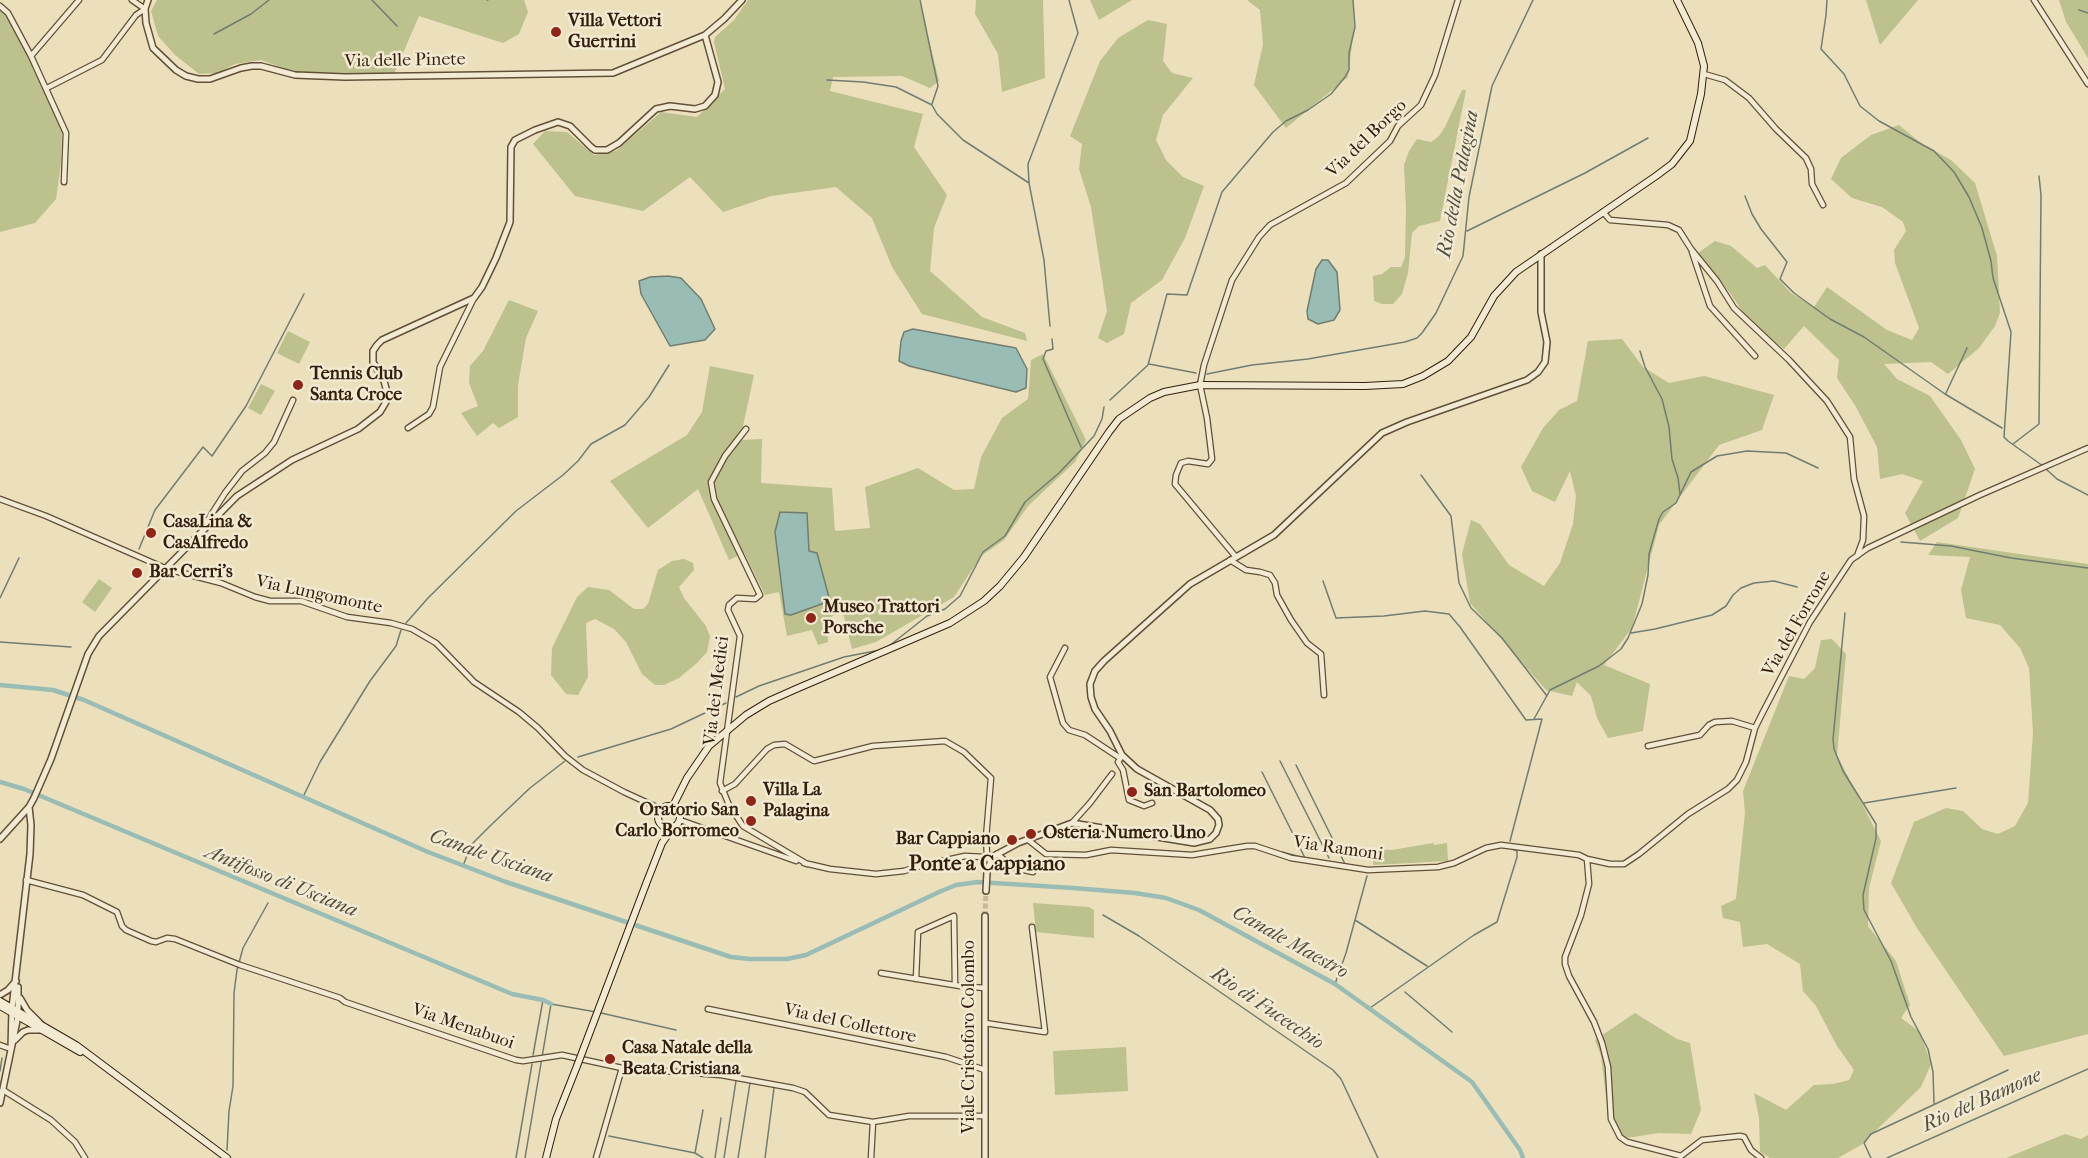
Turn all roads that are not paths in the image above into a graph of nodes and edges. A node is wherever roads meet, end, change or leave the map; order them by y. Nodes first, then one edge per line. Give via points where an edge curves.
1 (79, 0) edge
2 (132, 0) edge
3 (148, 0) edge
4 (742, 0) edge
5 (1458, 0) edge
6 (1677, 0) edge
7 (2034, 0) edge
8 (0, 6) edge
9 (145, 9) junction
10 (705, 35) junction
11 (31, 56) junction
12 (1704, 74) junction
13 (2088, 84) edge
14 (47, 88) junction
15 (64, 182) dead end
16 (1823, 205) dead end
17 (1603, 212) junction
18 (1691, 249) junction
19 (1541, 254) junction
20 (474, 298) junction
21 (1755, 356) dead end
22 (1200, 385) junction
23 (293, 400) dead end
24 (408, 428) dead end
25 (746, 429) dead end
26 (2088, 448) edge
27 (0, 499) edge
28 (203, 531) junction
29 (1857, 556) junction
30 (1233, 559) junction
31 (167, 569) junction
32 (1065, 648) dead end
33 (1324, 695) dead end
34 (1755, 728) junction
35 (728, 729) junction
36 (1648, 746) dead end
37 (1120, 758) junction
38 (1112, 774) dead end
39 (722, 791) junction
40 (1152, 803) dead end
41 (29, 807) junction
42 (674, 807) junction
43 (661, 809) junction
44 (680, 820) junction
45 (1072, 823) junction
46 (661, 825) junction
47 (675, 827) junction
48 (1027, 839) junction
49 (0, 840) edge
50 (662, 843) junction
51 (997, 854) junction
52 (987, 859) junction
53 (1587, 859) junction
54 (807, 864) junction
55 (1033, 872) dead end
56 (26, 880) junction
57 (986, 891) tunnel mouth
58 (985, 916) tunnel mouth
59 (1032, 927) dead end
60 (881, 973) dead end
61 (916, 979) junction
62 (17, 980) junction
63 (955, 986) junction
64 (985, 988) junction
65 (0, 994) edge
66 (19, 994) junction
67 (0, 1001) edge
68 (0, 1006) edge
69 (708, 1009) dead end
70 (15, 1012) junction
71 (985, 1023) junction
72 (44, 1028) junction
73 (0, 1045) edge
74 (12, 1046) junction
75 (622, 1068) junction
76 (985, 1070) junction
77 (3, 1090) junction
78 (0, 1103) edge
79 (985, 1116) junction
80 (873, 1122) junction
81 (85, 1158) edge
82 (227, 1158) edge
83 (547, 1158) edge
84 (596, 1158) edge
85 (871, 1158) edge
86 (985, 1158) edge
87 (1761, 1158) edge

1 - 11 street
2 - 9 street
3 - 9 street, Via delle Pinete
4 - 10 street, Via delle Pinete
5 - 22 street, Via del Borgo via 1436,75 1421,105 1346,183 1270,225 1259,237 1232,280
6 - 12 main road via 1702,56
7 - 13 street
8 - 11 street via 8,13
9 - 10 street, Via delle Pinete via 147,31 158,54 176,70 198,79 261,66 296,75 345,77 613,73
9 - 14 street, Via delle Pinete via 136,15 102,60
10 - 20 street via 718,82 715,96 705,106 656,109 607,150 596,150 570,126 558,122 514,140 510,222
11 - 14 street
12 - 16 street via 1725,80 1749,98 1806,158 1812,184
12 - 17 main road via 1694,129 1681,154
14 - 15 street via 66,133
17 - 18 street via 1610,220 1675,227
17 - 19 main road
18 - 21 street via 1708,302
18 - 29 street via 1734,308 1817,388 1850,437 1854,479 1864,516 1863,540
19 - 22 main road via 1505,282 1472,337 1448,361 1403,384
19 - 30 street via 1541,312 1547,342 1545,362 1538,372 1527,380 1382,433 1274,535
20 - 24 street via 440,367 433,407
20 - 28 street via 382,340 373,351 373,362 387,392 387,402 380,412 358,429 292,460 251,485
22 - 30 street, Via del Borgo via 1212,459 1208,464 1181,463 1175,484
22 - 35 main road via 1164,392 1119,419 1024,557 984,601 950,623 769,701
23 - 28 street via 274,442 242,471
25 - 35 street, Via dei Medici via 711,482 714,499 760,595 755,599 737,598 729,605 740,636
26 - 29 street, Via del Forrone via 1980,495
27 - 31 street, Via Lungomonte
28 - 31 street
29 - 34 street, Via del Forrone via 1810,622
30 - 33 street via 1246,570 1270,575 1291,620 1307,643 1321,654
30 - 37 street via 1190,584 1095,671 1090,684 1093,703 1110,730
31 - 41 street via 99,636 88,654
31 - 43 street, Via Lungomonte via 270,601 301,601 347,617 412,629 436,643 474,682 519,712 583,770
32 - 37 street via 1050,677 1063,723
34 - 36 street via 1732,721 1715,722 1700,735
34 - 53 street, Via del Forrone via 1746,762 1728,789 1688,814 1624,864
35 - 39 street, Via dei Medici via 720,777
35 - 42 main road via 687,778
37 - 40 street via 1129,800 1144,806
37 - 45 street via 1210,810 1218,819 1216,833 1194,843
38 - 45 street
39 - 52 street via 735,784 774,745 785,744 814,761 873,746 945,741 964,752 991,778
39 - 54 street via 743,826
41 - 49 street
41 - 56 street via 32,825
42 - 43 main road
42 - 44 main road
43 - 46 main road
44 - 47 main road
44 - 54 street
45 - 48 street
46 - 47 main road
46 - 50 main road
47 - 50 main road
48 - 51 street
48 - 53 street, Via Ramoni via 1046,854 1086,855 1111,850 1192,855 1255,846 1291,858 1368,870 1438,867 1501,845
50 - 83 main road, bridge via 556,1119
51 - 52 street
51 - 55 street via 1007,862 1006,866
52 - 54 street via 957,857 883,874
52 - 57 street
53 - 87 street via 1589,884 1565,964 1602,1043 1608,1067 1611,1119 1620,1137 1681,1156 1702,1140 1740,1136
56 - 62 street
56 - 75 street, Via Menabuoi via 83,895 117,912 126,930 151,941 175,939 516,1060 562,1055
58 - 64 street, Viale Cristoforo Colombo
59 - 71 street via 1045,1032
60 - 61 street
61 - 63 street
61 - 63 street via 918,932 954,916
62 - 65 street
62 - 66 street
62 - 70 street
63 - 64 street
64 - 71 street, Viale Cristoforo Colombo
66 - 70 street
66 - 72 street via 27,1010
67 - 70 main road
68 - 70 main road
69 - 76 street, Via del Collettore via 946,1057
70 - 72 main road
70 - 74 street
71 - 76 street, Viale Cristoforo Colombo
72 - 74 street via 22,1032
72 - 82 main road via 89,1056
73 - 74 street
74 - 77 street
75 - 80 street, Via Menabuoi via 721,1075 793,1088 805,1092 830,1115
75 - 84 street
76 - 79 street, Viale Cristoforo Colombo
77 - 78 street
77 - 81 street via 51,1120 75,1142
79 - 80 street, Via Menabuoi via 909,1116
79 - 86 street, Viale Cristoforo Colombo
80 - 85 street

